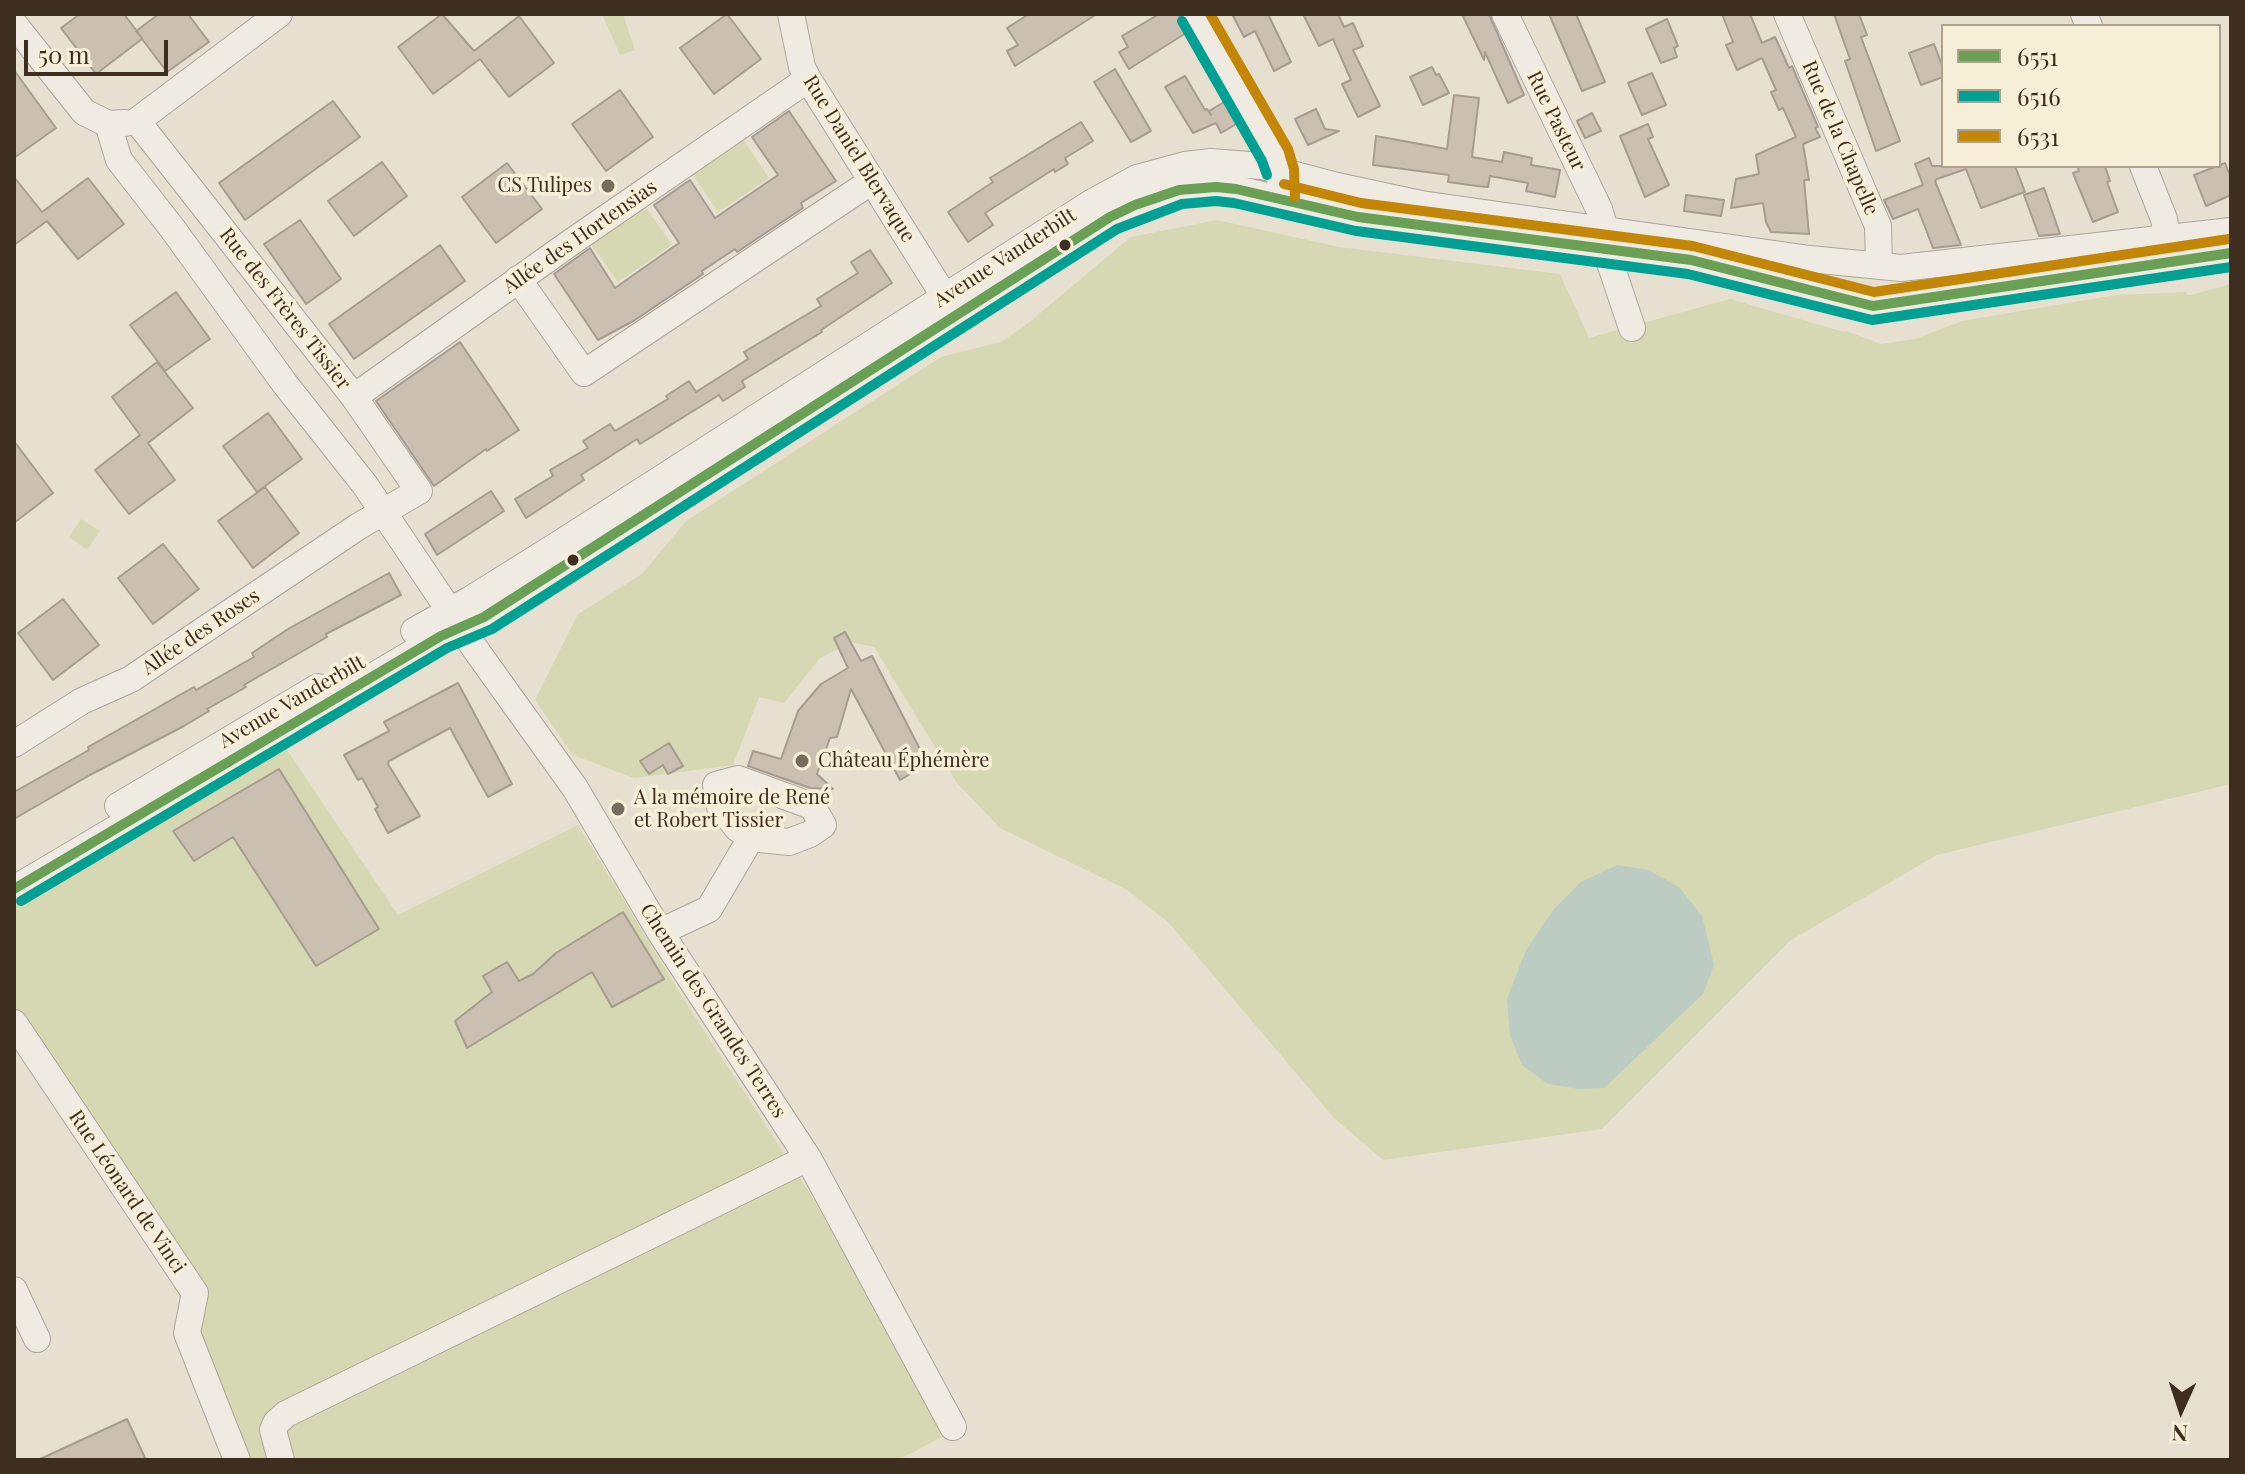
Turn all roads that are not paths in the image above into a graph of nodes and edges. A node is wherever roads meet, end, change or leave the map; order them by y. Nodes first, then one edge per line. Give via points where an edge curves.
1 (279, 14) edge
2 (791, 14) edge
3 (1194, 14) edge
4 (1505, 14) edge
5 (1787, 14) edge
6 (14, 24) edge
7 (22, 53) edge
8 (808, 79) junction
9 (137, 121) junction
10 (108, 124) junction
11 (2144, 168) edge
12 (1280, 171) junction
13 (872, 181) junction
14 (1281, 198) junction
15 (2231, 231) edge
16 (1605, 238) junction
17 (2170, 249) junction
18 (2231, 253) edge
19 (1879, 266) junction
20 (518, 279) junction
21 (950, 306) junction
22 (1632, 328) dead end
23 (354, 397) junction
24 (390, 507) junction
25 (455, 618) junction
26 (14, 744) edge
27 (752, 836) dead end
28 (14, 871) edge
29 (14, 889) edge
30 (660, 932) junction
31 (14, 1023) edge
32 (808, 1158) junction
33 (14, 1290) edge
34 (37, 1339) dead end
35 (953, 1427) dead end
36 (237, 1460) edge
37 (281, 1460) edge

1 - 9 street
2 - 8 street, Rue Daniel Blervaque
3 - 12 street
4 - 16 street, Rue Pasteur via 1599,209
5 - 19 street, Rue de la Chapelle via 1878,226
6 - 7 street
7 - 10 street via 84,112
8 - 13 street, Rue Daniel Blervaque
8 - 20 street, Allée des Hortensias
9 - 10 street
9 - 23 street, Rue des Frères Tissier
10 - 24 street, Rue des Frères Tissier via 119,160
11 - 17 street
12 - 14 street
12 - 16 street, Avenue Vanderbilt
12 - 21 street, Avenue Vanderbilt via 1211,162 1137,178 1091,203
13 - 20 street via 584,373
13 - 21 street, Rue Daniel Blervaque
14 - 16 street, Avenue Vanderbilt via 1358,217
14 - 21 street, Avenue Vanderbilt via 1216,187 1160,196 1110,217
15 - 17 street, Avenue Vanderbilt
16 - 17 street, Avenue Vanderbilt via 1873,306
16 - 19 street, Avenue Vanderbilt
16 - 22 street, Rue Pasteur
17 - 18 street, Avenue Vanderbilt
17 - 19 street, Avenue Vanderbilt
20 - 23 street, Allée des Hortensias
21 - 25 street, Avenue Vanderbilt via 547,552
23 - 24 street, Rue des Frères Tissier via 419,491
24 - 25 street, Rue des Frères Tissier
24 - 26 street, Allée des Roses via 131,679 82,701
25 - 28 street, Avenue Vanderbilt via 246,729
25 - 29 street, Avenue Vanderbilt via 365,680
25 - 30 street, Chemin des Grandes Terres via 575,788
27 - 30 street via 709,909
30 - 32 street, Chemin des Grandes Terres
31 - 36 street, Rue Léonard de Vinci via 195,1293 187,1333
32 - 35 street, Chemin des Grandes Terres
32 - 37 street via 286,1414 273,1430
33 - 34 street

